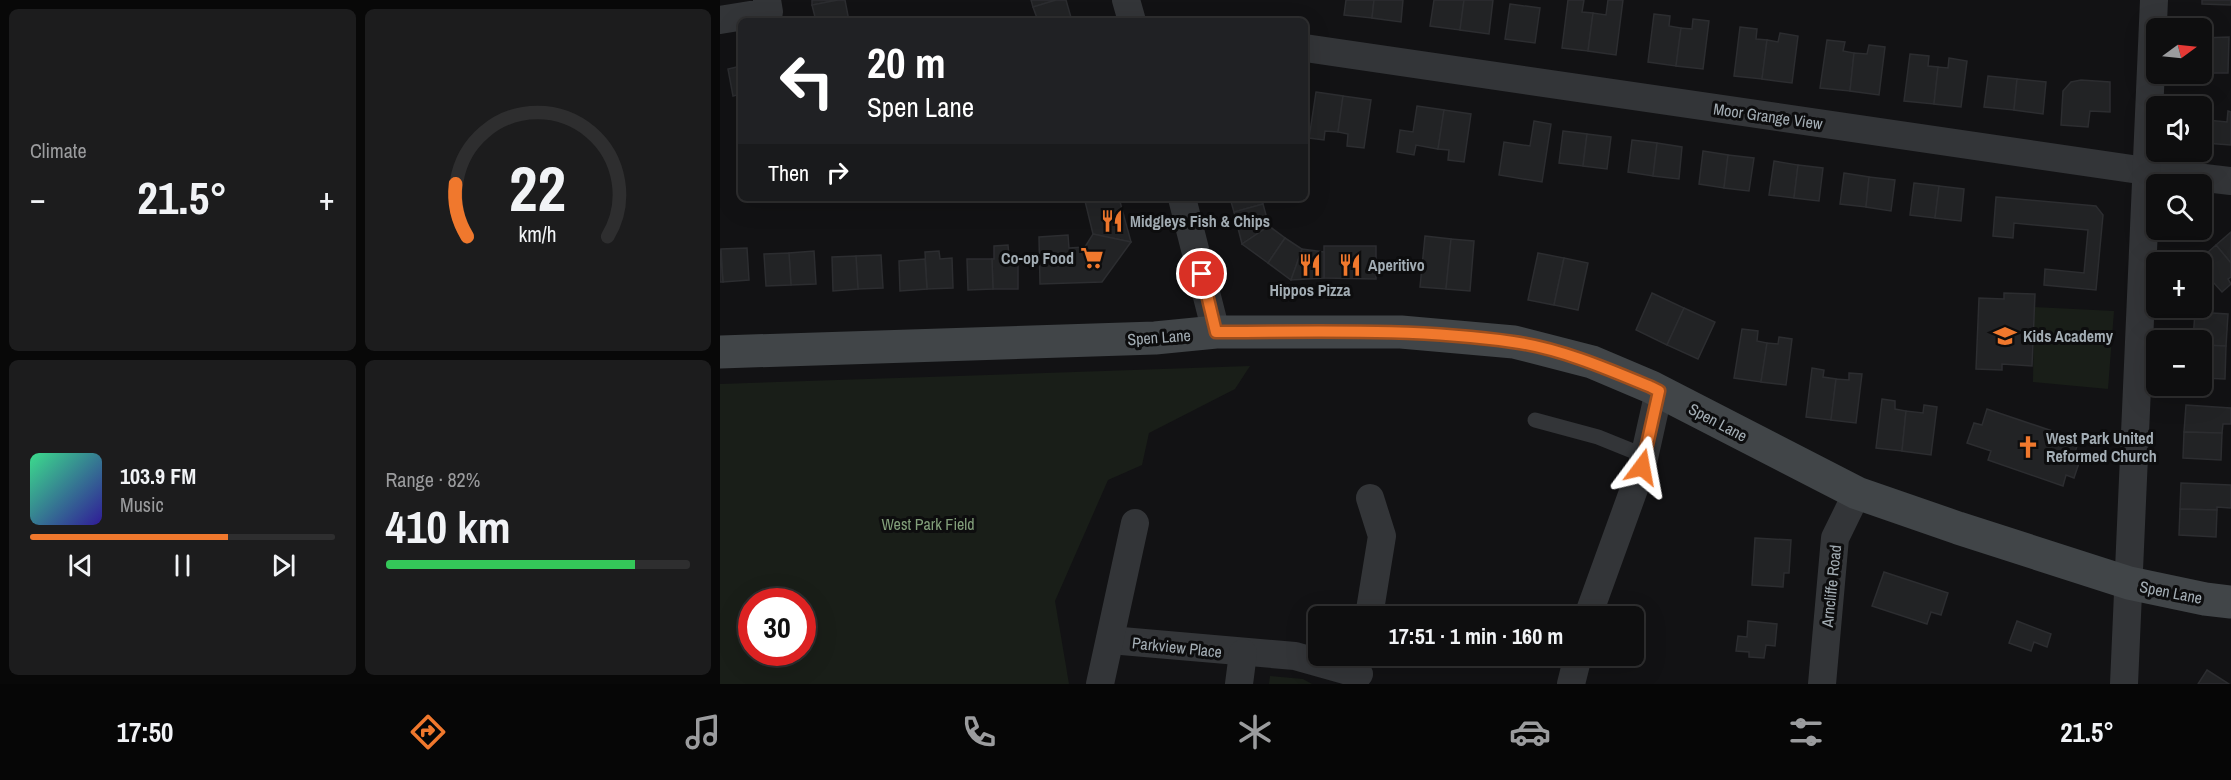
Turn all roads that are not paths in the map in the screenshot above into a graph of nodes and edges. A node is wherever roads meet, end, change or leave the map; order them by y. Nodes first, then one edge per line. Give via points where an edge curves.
1 (767, 0) edge
2 (1126, 0) edge
3 (2154, 0) edge
4 (1131, 18) edge
5 (720, 20) edge
6 (1308, 48) edge
7 (2146, 171) junction
8 (2231, 181) edge
9 (1183, 201) edge
10 (1216, 332) junction
11 (720, 352) edge
12 (1659, 391) junction
13 (1535, 420) dead end
14 (1645, 456) junction
15 (1857, 493) junction
16 (1370, 498) dead end
17 (1135, 523) dead end
18 (2128, 583) junction
19 (2231, 602) edge
20 (1371, 606) edge
21 (1592, 606) edge
22 (1110, 640) junction
23 (1243, 653) junction
24 (1575, 666) edge
25 (1361, 671) edge
26 (1100, 684) edge
27 (1239, 684) edge
28 (1570, 684) edge
29 (1822, 684) edge
30 (2124, 684) edge

1 - 5 street via 769,12
2 - 4 street
3 - 7 street
6 - 7 street, Moor Grange View
7 - 8 street, Moor Grange View
7 - 18 street
9 - 10 street
10 - 11 street, Spen Lane via 1155,338
10 - 12 street, Spen Lane via 1401,332 1514,342 1592,362
12 - 14 street
12 - 15 street, Spen Lane
13 - 14 lane via 1598,437
14 - 21 street
15 - 18 street, Spen Lane
15 - 29 street, Arncliffe Road via 1835,538
16 - 20 street via 1382,536
17 - 22 street, Parkview Place
18 - 19 street, Spen Lane
18 - 30 street
22 - 23 street, Parkview Place
22 - 26 street, Parkview Place
23 - 25 street, Parkview Place via 1295,657
23 - 27 street, Parkview Place
24 - 28 street

